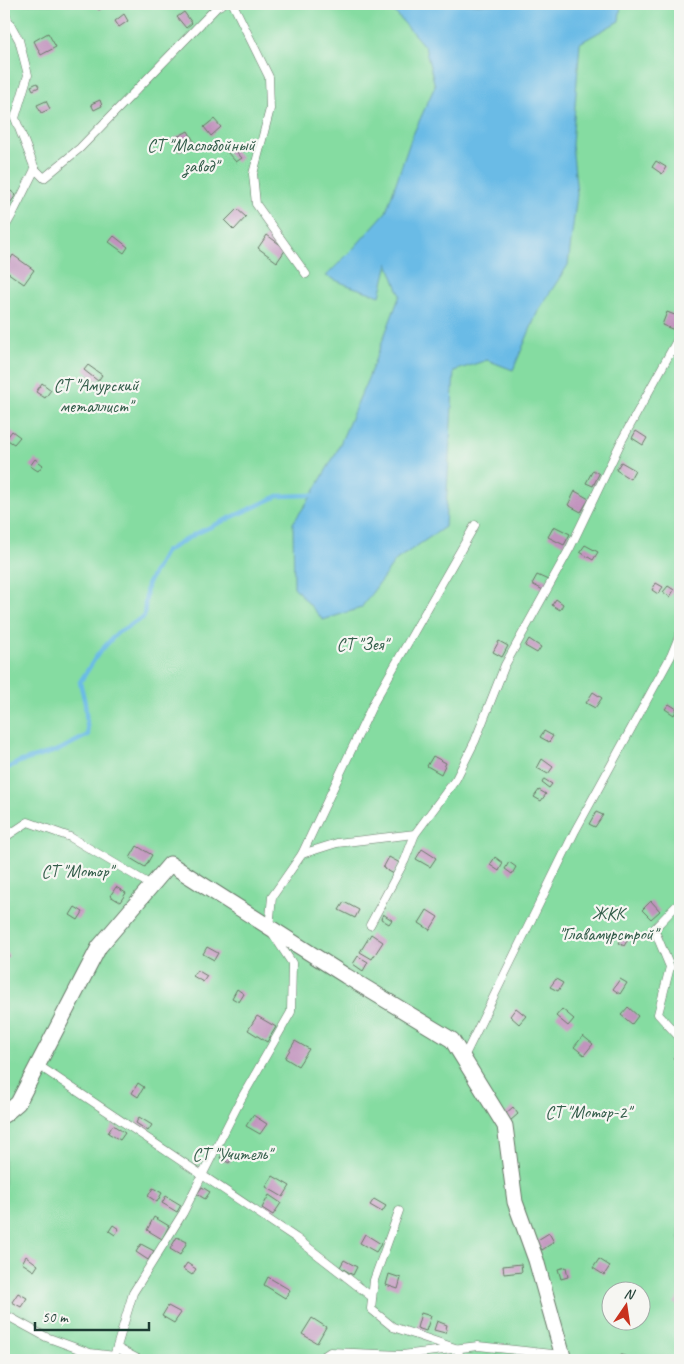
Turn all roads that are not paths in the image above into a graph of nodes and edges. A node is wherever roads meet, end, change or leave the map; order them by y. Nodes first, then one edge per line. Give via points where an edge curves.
1 (223, 4) edge
2 (233, 4) edge
3 (4, 13) edge
4 (35, 169) junction
5 (4, 228) edge
6 (306, 274) dead end
7 (680, 335) edge
8 (475, 525) dead end
9 (680, 634) edge
10 (416, 834) junction
11 (4, 838) edge
12 (302, 854) junction
13 (152, 886) junction
14 (680, 906) edge
15 (370, 924) dead end
16 (269, 928) junction
17 (680, 1038) edge
18 (464, 1059) junction
19 (38, 1065) junction
20 (4, 1115) edge
21 (202, 1176) junction
22 (398, 1211) dead end
23 (372, 1297) junction
24 (4, 1314) edge
25 (458, 1349) junction
26 (115, 1355) edge
27 (563, 1358) edge
28 (140, 1360) edge
29 (318, 1360) edge
30 (460, 1360) edge

1 - 4 lane via 80,148 44,178
2 - 6 lane via 269,77 270,109 253,174 256,204
3 - 4 lane via 19,40 28,75 15,118
4 - 5 lane
7 - 10 lane via 622,440 570,548 505,665 476,741 456,778
8 - 12 lane via 374,702
9 - 18 lane via 575,831
10 - 12 lane via 337,843
10 - 15 lane
11 - 13 lane via 28,822 70,837
12 - 16 lane via 272,897
13 - 16 street via 170,864
13 - 19 street via 99,947
14 - 17 lane via 677,905 654,929 670,967 658,1014
16 - 18 street via 452,1040
16 - 21 lane via 292,963 291,1012
18 - 27 street via 505,1126 515,1202 536,1260
19 - 20 street via 18,1103
19 - 21 lane
21 - 23 lane via 296,1238
21 - 26 lane via 133,1293
22 - 23 lane via 374,1280
23 - 25 lane via 371,1309 393,1327
24 - 26 lane via 46,1338 90,1353
25 - 27 lane via 478,1346
25 - 29 lane via 402,1355 330,1352
25 - 30 lane
26 - 28 lane

